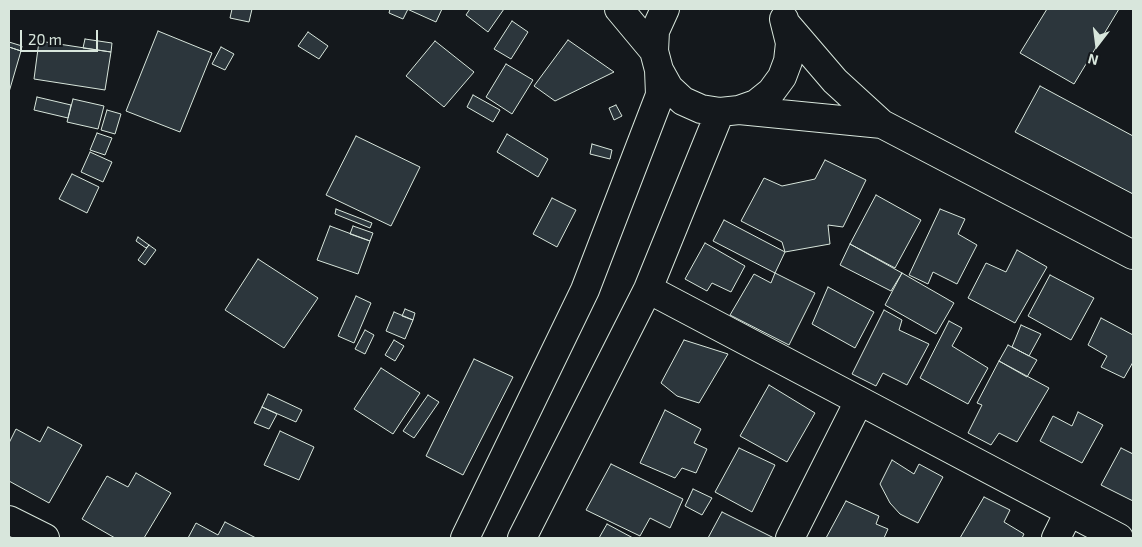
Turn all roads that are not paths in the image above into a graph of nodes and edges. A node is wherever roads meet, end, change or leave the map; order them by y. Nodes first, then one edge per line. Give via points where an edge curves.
1 (619, 9) edge
2 (665, 9) edge
3 (784, 17) edge
4 (656, 61) junction
5 (729, 111) junction
6 (882, 124) junction
7 (1133, 256) edge
8 (648, 289) junction
9 (859, 400) junction
10 (1069, 512) junction
11 (9, 520) edge
12 (45, 538) edge
13 (465, 538) edge
14 (522, 538) edge
15 (790, 538) edge
16 (1056, 538) edge
17 (1119, 538) edge

1 - 4 street
2 - 4 street via 655,31
3 - 5 street via 790,43 782,77 756,104
3 - 6 street via 835,81
4 - 5 street via 669,88 683,101 701,109
4 - 13 street via 660,95 585,290
5 - 6 street
5 - 8 street
6 - 7 street
8 - 9 street
8 - 14 street
9 - 10 street
9 - 15 street
10 - 16 street
10 - 17 street
11 - 12 street

